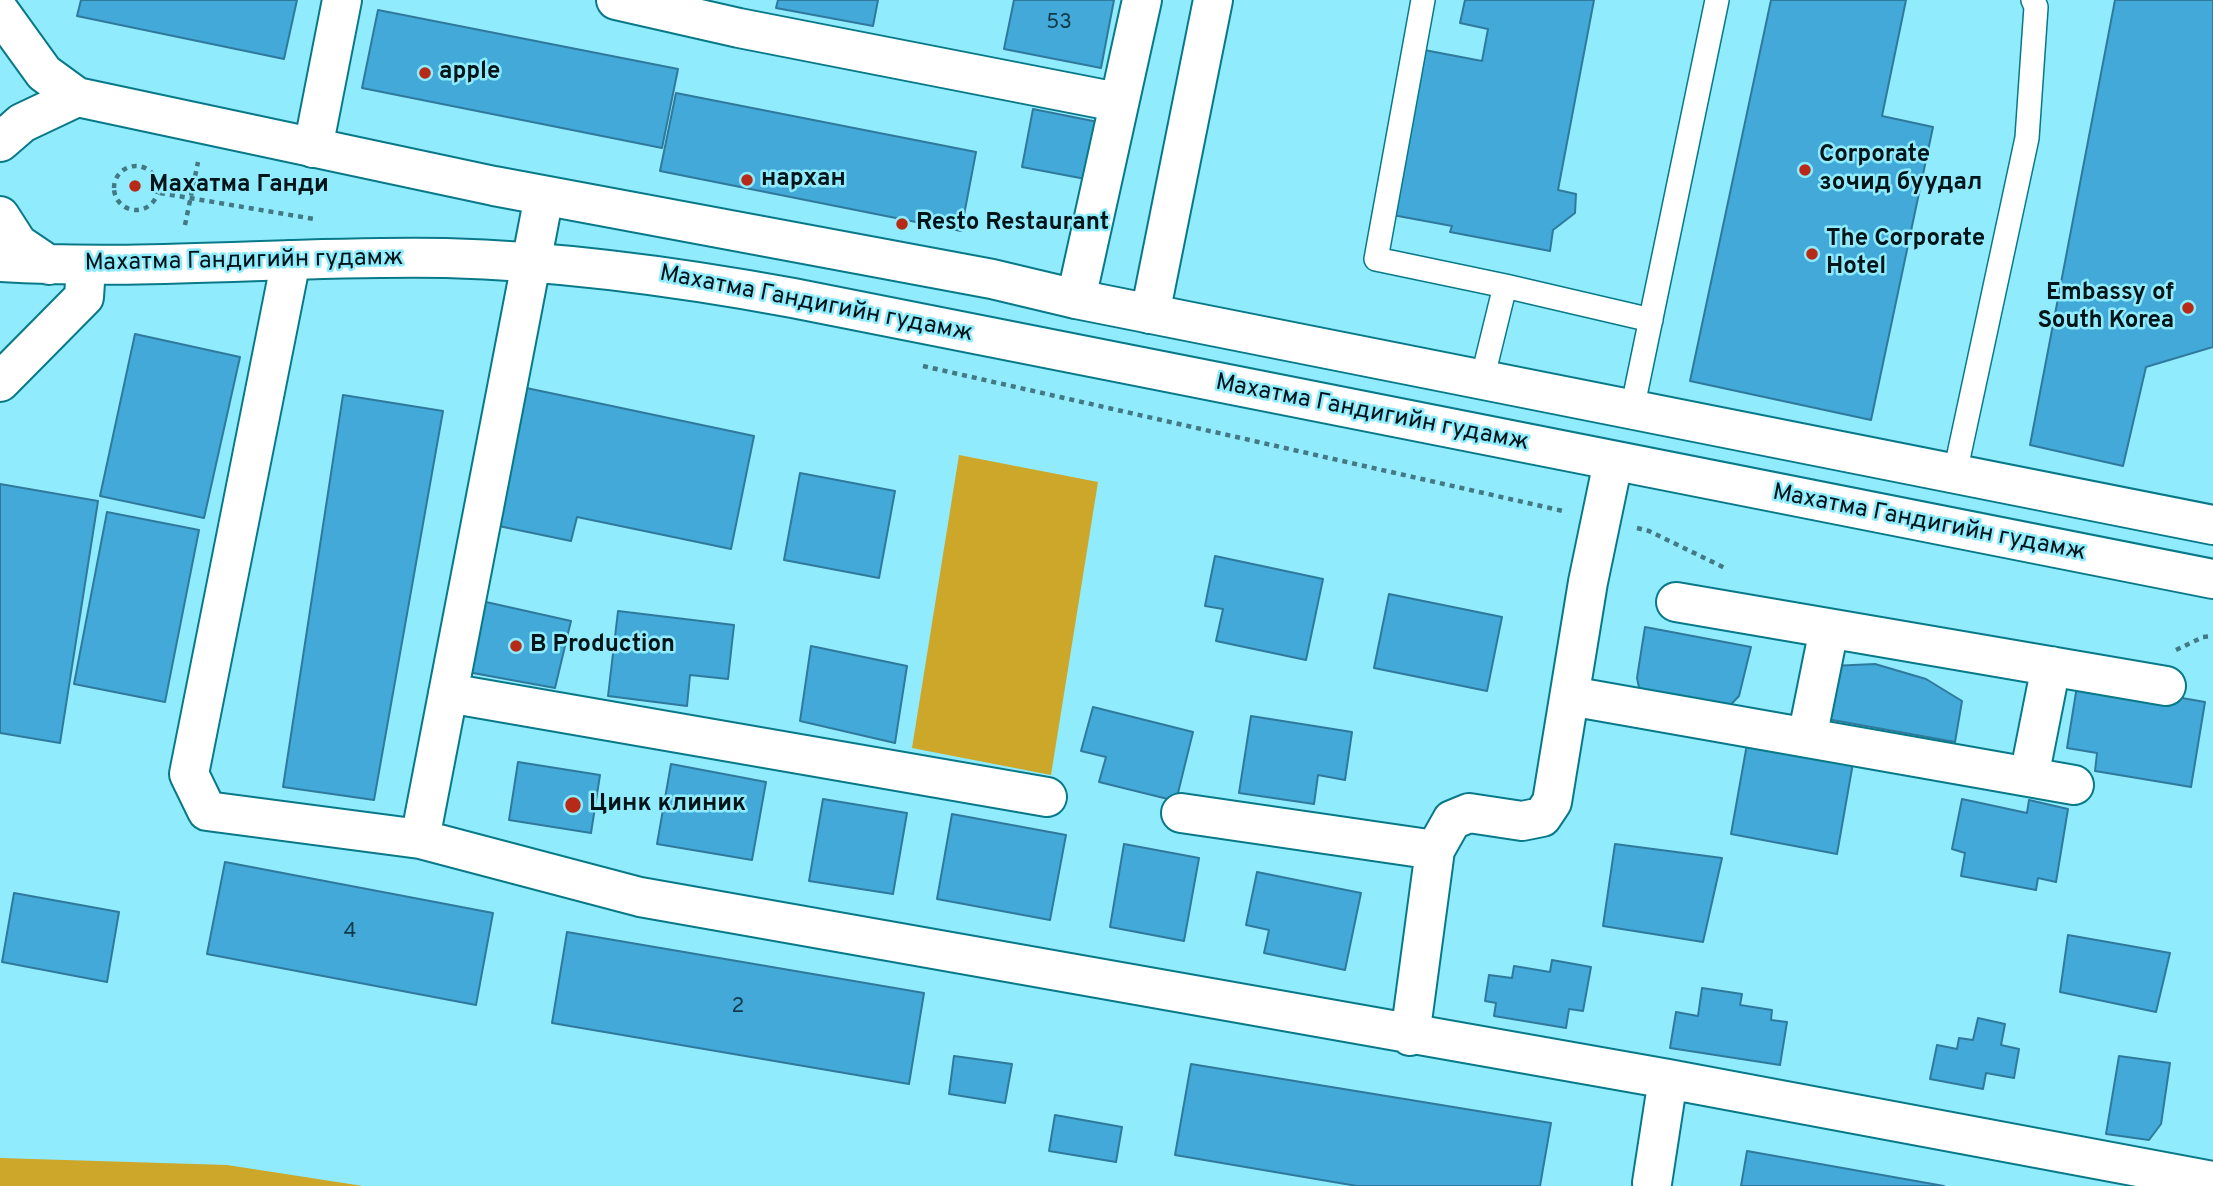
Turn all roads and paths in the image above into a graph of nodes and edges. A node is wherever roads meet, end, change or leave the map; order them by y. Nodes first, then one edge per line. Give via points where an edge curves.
1 (342, 0) edge
2 (617, 0) edge
3 (1142, 0) edge
4 (1213, 0) edge
5 (1423, 0) edge
6 (1717, 0) edge
7 (2033, 0) edge
8 (0, 12) edge
9 (741, 14) edge
10 (77, 97) junction
11 (1117, 102) junction
12 (206, 127) junction
13 (0, 142) edge
14 (313, 148) junction
15 (160, 193) junction
16 (190, 196) junction
17 (544, 196) junction
18 (0, 216) edge
19 (320, 220) dead end
20 (291, 260) junction
21 (0, 262) edge
22 (177, 264) junction
23 (530, 264) junction
24 (68, 266) junction
25 (1505, 286) junction
26 (1076, 299) junction
27 (1150, 314) junction
28 (1651, 320) junction
29 (16, 345) edge
30 (910, 363) dead end
31 (1482, 380) junction
32 (0, 382) edge
33 (1632, 410) junction
34 (1748, 433) junction
35 (1613, 462) junction
36 (1955, 473) junction
37 (1738, 486) junction
38 (1602, 520) junction
39 (2213, 525) edge
40 (1733, 573) dead end
41 (2213, 579) edge
42 (1676, 602) dead end
43 (1829, 629) junction
44 (2213, 636) edge
45 (2051, 666) junction
46 (2169, 670) joint
47 (448, 693) junction
48 (1570, 696) junction
49 (1807, 738) junction
50 (2029, 777) junction
51 (2074, 785) dead end
52 (1047, 797) dead end
53 (1181, 813) dead end
54 (420, 839) junction
55 (1435, 850) junction
56 (1410, 1036) junction
57 (1668, 1079) junction
58 (2213, 1181) edge
59 (1653, 1182) dead end

1 - 14 street
2 - 9 street
3 - 11 street
4 - 27 street
5 - 25 lane via 1376,259
6 - 28 lane
7 - 36 lane via 2027,138
8 - 10 street via 44,73
9 - 11 street
10 - 12 street
10 - 13 street via 22,123
11 - 26 street
12 - 14 street
12 - 16 path
14 - 17 street
15 - 15 path via 149,208 131,211 116,200 113,182 124,167 142,165 157,176
15 - 16 path
16 - 19 path
16 - 22 path
17 - 23 street
17 - 26 street via 992,279
18 - 24 street via 18,244
20 - 22 street, Махатма Гандигийн гудамж
20 - 23 street, Махатма Гандигийн гудамж via 447,258
20 - 54 street via 189,774 207,811
21 - 24 street, Махатма Гандигийн гудамж
22 - 24 street, Махатма Гандигийн гудамж
23 - 35 street, Махатма Гандигийн гудамж via 673,277 754,291
23 - 47 street
24 - 29 street via 84,298
25 - 28 lane
25 - 31 lane
26 - 27 street
27 - 31 street
28 - 33 lane
29 - 32 street
30 - 38 path
31 - 33 street
33 - 34 street
34 - 36 street
34 - 37 street
35 - 37 street, Махатма Гандигийн гудамж
35 - 38 street
36 - 39 street
37 - 41 street, Махатма Гандигийн гудамж
38 - 40 path via 1649,531
38 - 48 street
42 - 43 street
43 - 45 street
43 - 49 street
44 - 46 path via 2203,637
45 - 46 street
45 - 50 street
47 - 52 street
47 - 54 street
48 - 49 street
48 - 55 street via 1552,802 1542,817 1522,821 1469,813 1452,820
49 - 50 street
50 - 51 street
53 - 55 street
54 - 56 street via 640,897
55 - 56 street
56 - 57 street
57 - 58 street
57 - 59 street

